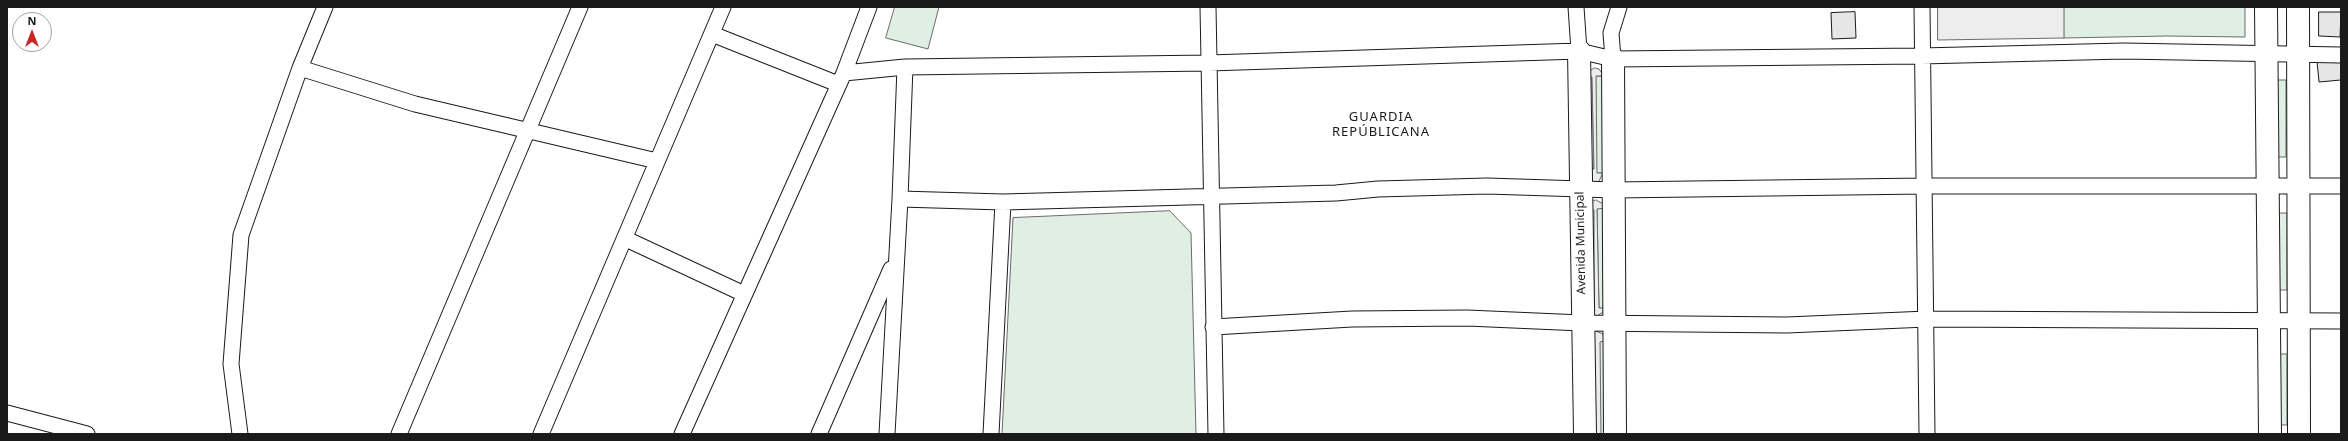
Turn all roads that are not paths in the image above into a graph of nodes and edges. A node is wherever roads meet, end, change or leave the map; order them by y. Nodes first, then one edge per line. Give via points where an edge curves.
1 (325, 7) edge
2 (580, 7) edge
3 (723, 7) edge
4 (869, 7) edge
5 (1208, 7) edge
6 (1576, 7) edge
7 (1619, 7) edge
8 (1922, 7) edge
9 (2266, 7) edge
10 (2298, 7) edge
11 (712, 34) junction
12 (1579, 51) junction
13 (2266, 54) junction
14 (2298, 55) junction
15 (2341, 55) edge
16 (1921, 56) junction
17 (1613, 59) junction
18 (1209, 63) junction
19 (905, 66) junction
20 (300, 68) junction
21 (841, 79) junction
22 (527, 130) junction
23 (657, 161) junction
24 (1925, 186) junction
25 (2268, 186) junction
26 (2298, 186) junction
27 (2341, 186) edge
28 (1581, 189) junction
29 (1614, 190) junction
30 (1211, 197) junction
31 (900, 199) junction
32 (1004, 202) junction
33 (626, 239) junction
34 (895, 258) junction
35 (744, 294) junction
36 (1927, 319) junction
37 (2269, 320) junction
38 (2341, 321) edge
39 (2299, 322) junction
40 (1582, 323) junction
41 (1614, 323) junction
42 (1212, 327) junction
43 (7, 413) edge
44 (87, 434) edge
45 (240, 434) edge
46 (399, 434) edge
47 (541, 434) edge
48 (682, 434) edge
49 (819, 434) edge
50 (887, 434) edge
51 (991, 434) edge
52 (1216, 434) edge
53 (1585, 434) edge
54 (1615, 434) edge
55 (1927, 434) edge
56 (2270, 434) edge
57 (2299, 434) edge

1 - 20 street
2 - 22 street
3 - 11 street
4 - 21 street
5 - 18 street
6 - 12 street
7 - 17 street via 1611,33
8 - 16 street
9 - 13 street
10 - 14 street
11 - 21 street
11 - 23 street
12 - 17 street
12 - 18 street
12 - 28 street, Avenida Municipal
13 - 14 street
13 - 16 street via 2124,51
13 - 25 street
14 - 15 street
14 - 26 street
16 - 17 street
16 - 24 street
17 - 29 street
18 - 19 street
18 - 30 street
19 - 21 street
19 - 31 street
20 - 22 street via 415,104
20 - 45 street via 241,235 231,364
21 - 35 street
22 - 23 street
22 - 46 street
23 - 33 street
24 - 25 street
24 - 29 street
24 - 36 street
25 - 26 street
25 - 37 street
26 - 27 street
26 - 39 street
28 - 29 street
28 - 30 street via 1487,186
28 - 40 street, Avenida Municipal
29 - 41 street
30 - 32 street
30 - 42 street
31 - 32 street
31 - 34 street
32 - 51 street
33 - 35 street
33 - 47 street
34 - 49 street
34 - 50 street
35 - 48 street
36 - 37 street
36 - 41 street via 1787,325
36 - 55 street
37 - 39 street
37 - 56 street
38 - 39 street
39 - 57 street
40 - 41 street
40 - 42 street via 1468,318 1352,319
40 - 53 street, Avenida Municipal
41 - 54 street
42 - 52 street
43 - 44 street

